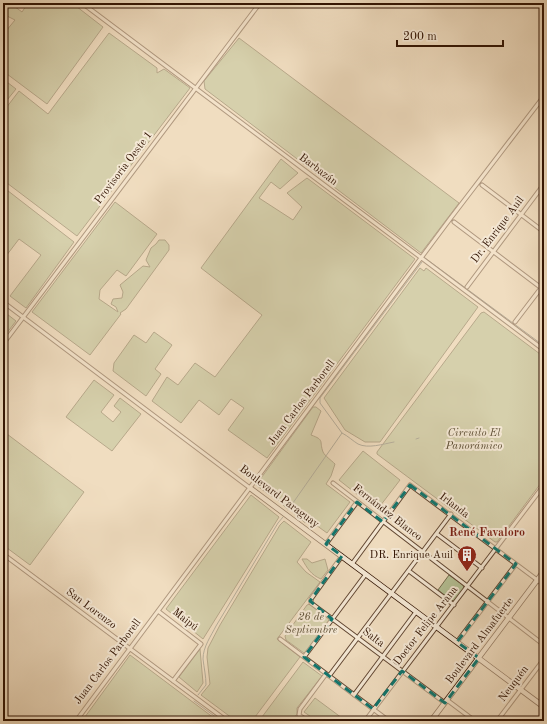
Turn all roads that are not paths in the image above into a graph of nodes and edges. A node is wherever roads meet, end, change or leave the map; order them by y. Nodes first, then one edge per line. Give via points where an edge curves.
1 (82, 3) edge
2 (260, 3) edge
3 (195, 88) junction
4 (544, 96) edge
5 (544, 184) edge
6 (482, 185) dead end
7 (521, 215) junction
8 (454, 222) dead end
9 (544, 232) edge
10 (493, 252) junction
11 (421, 258) junction
12 (544, 284) edge
13 (467, 287) dead end
14 (542, 289) edge
15 (3, 302) edge
16 (23, 317) junction
17 (515, 322) dead end
18 (3, 344) edge
19 (544, 350) edge
20 (333, 483) dead end
21 (544, 486) edge
22 (250, 488) junction
23 (357, 502) junction
24 (451, 514) junction
25 (383, 522) junction
26 (437, 534) junction
27 (326, 544) junction
28 (496, 549) junction
29 (423, 553) junction
30 (3, 554) edge
31 (342, 556) junction
32 (352, 564) junction
33 (516, 564) junction
34 (482, 568) junction
35 (409, 571) junction
36 (544, 571) edge
37 (366, 574) junction
38 (537, 580) junction
39 (544, 586) edge
40 (468, 587) junction
41 (391, 593) junction
42 (488, 602) junction
43 (454, 605) junction
44 (158, 611) junction
45 (416, 612) junction
46 (509, 618) junction
47 (332, 619) junction
48 (436, 627) junction
49 (357, 638) junction
50 (280, 639) dead end
51 (457, 642) junction
52 (544, 645) edge
53 (130, 649) junction
54 (382, 656) junction
55 (304, 657) junction
56 (479, 658) junction
57 (544, 659) edge
58 (402, 671) junction
59 (327, 675) junction
60 (173, 681) junction
61 (521, 690) junction
62 (354, 695) junction
63 (446, 702) junction
64 (544, 707) edge
65 (373, 709) junction
66 (76, 721) edge
67 (226, 721) edge
68 (308, 721) edge
69 (365, 721) edge
70 (389, 721) edge
71 (431, 721) edge
72 (475, 721) edge
73 (497, 721) edge

1 - 3 street, Barbazán
2 - 3 street, Provisoria Oeste 1
3 - 11 street, Barbazán
3 - 16 street, Provisoria Oeste 1
4 - 11 street, Juan Carlos Parborell
5 - 7 street, Dr. Enrique Auil
6 - 7 street
7 - 9 street
7 - 10 street, Dr. Enrique Auil
8 - 10 street
10 - 13 street, Dr. Enrique Auil
10 - 14 street
11 - 19 street, Barbazán
11 - 22 street, Juan Carlos Parborell
12 - 14 street
14 - 17 street
15 - 16 street, Boulevard Paraguay
16 - 18 street, Provisoria Oeste 1
16 - 22 street, Boulevard Paraguay
20 - 23 street, Fernández Blanco
21 - 28 street, Doctor Felipe Arana
22 - 27 street, Boulevard Paraguay
22 - 44 street, Juan Carlos Parborell
23 - 25 street, Fernández Blanco
23 - 27 street
24 - 25 street, Irlanda via 410,485
24 - 26 street
24 - 28 street, Irlanda
25 - 29 street, Fernández Blanco
25 - 32 street
26 - 29 street
26 - 34 street
27 - 31 street, Boulevard Paraguay
28 - 33 street, Irlanda
28 - 34 street, Doctor Felipe Arana
29 - 35 street
29 - 40 street, Fernández Blanco
30 - 53 street, San Lorenzo
31 - 32 street, Boulevard Paraguay
31 - 47 street, Salta via 310,601
32 - 37 street, Boulevard Paraguay
33 - 38 street, Irlanda
33 - 42 street
34 - 40 street, Doctor Felipe Arana
35 - 41 street
35 - 43 street
36 - 38 street, Boulevard Almafuerte
37 - 41 street, Boulevard Paraguay
37 - 47 street
38 - 39 street, Irlanda
38 - 46 street, Boulevard Almafuerte
40 - 42 street, Fernández Blanco
40 - 43 street, Doctor Felipe Arana
41 - 45 street, Boulevard Paraguay
41 - 49 street
42 - 46 street, Fernández Blanco
42 - 51 street
43 - 48 street, Doctor Felipe Arana
44 - 53 street, Juan Carlos Parborell
44 - 60 street, Maipú via 201,644
45 - 48 street, Boulevard Paraguay
45 - 54 street
46 - 52 street, Fernández Blanco
46 - 56 street, Boulevard Almafuerte
47 - 49 street, Salta
47 - 55 street
48 - 51 street, Boulevard Paraguay
48 - 58 street, Doctor Felipe Arana
49 - 54 street, Salta
49 - 59 street
50 - 55 street
51 - 56 street, Boulevard Paraguay
53 - 60 street, San Lorenzo
53 - 66 street, Juan Carlos Parborell
54 - 58 street, Salta
54 - 62 street
55 - 59 street
56 - 61 street, Boulevard Paraguay
56 - 63 street, Boulevard Almafuerte
57 - 61 street, Neuquén
58 - 63 street, Salta
58 - 65 street, Doctor Felipe Arana
59 - 62 street
59 - 68 street via 300,709 299,715
60 - 67 street, San Lorenzo
61 - 64 street, Boulevard Paraguay
61 - 73 street, Neuquén
62 - 65 street
63 - 71 street, Boulevard Almafuerte
63 - 72 street, Salta
65 - 69 street, Doctor Felipe Arana
65 - 70 street

